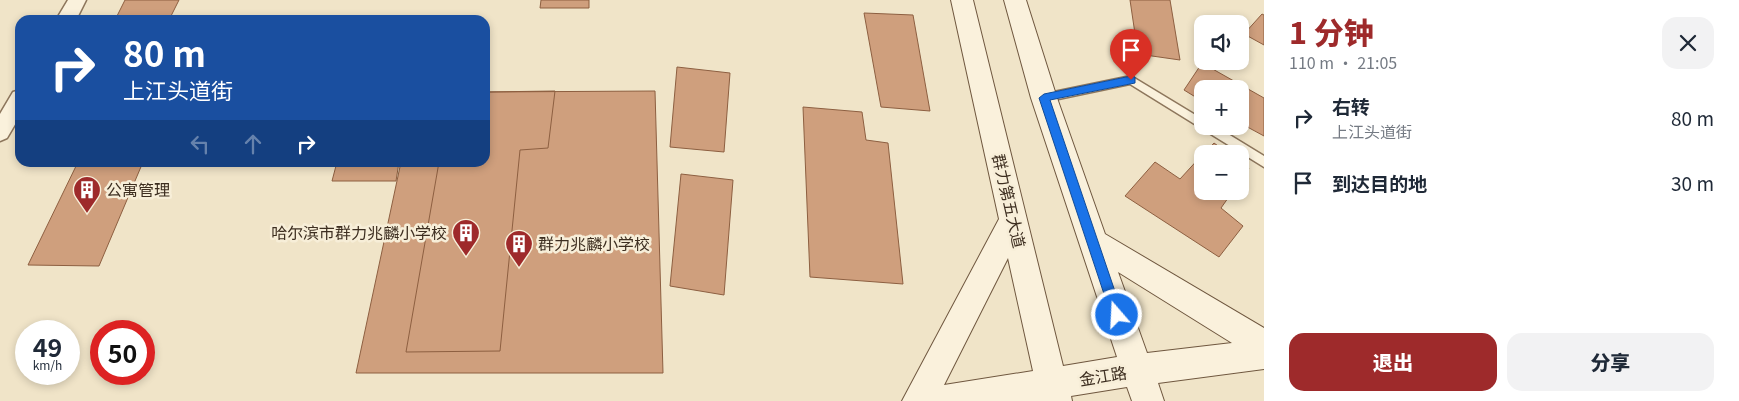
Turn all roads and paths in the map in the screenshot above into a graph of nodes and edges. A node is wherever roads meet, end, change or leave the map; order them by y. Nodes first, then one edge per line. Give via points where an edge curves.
1 (77, 0) edge
2 (962, 0) edge
3 (1015, 0) edge
4 (69, 15) edge
5 (1044, 98) junction
6 (15, 106) edge
7 (1194, 119) edge
8 (0, 132) edge
9 (1220, 135) edge
10 (1264, 162) edge
11 (1014, 221) junction
12 (1092, 241) junction
13 (1264, 345) edge
14 (1264, 354) edge
15 (1136, 370) junction
16 (1054, 392) edge
17 (918, 401) edge
18 (942, 401) edge
19 (1148, 401) edge

1 - 4 street
2 - 11 main road, 群力第五大道
3 - 5 main road
5 - 7 lane via 1131,80
5 - 12 main road
6 - 8 street
9 - 10 lane
11 - 16 main road, 群力第五大道
11 - 17 main road
12 - 13 main road
12 - 15 main road
14 - 15 main road, 金江路
15 - 16 main road, 金江路
15 - 19 main road
16 - 18 main road, 金江路

